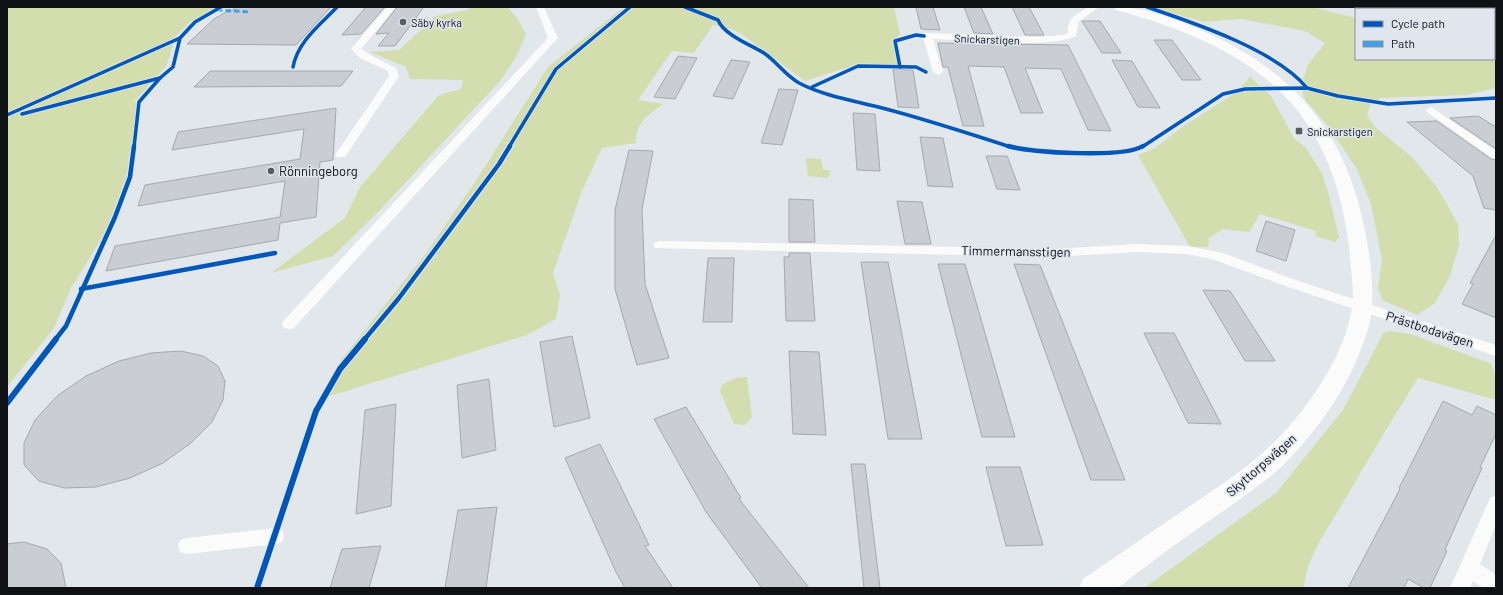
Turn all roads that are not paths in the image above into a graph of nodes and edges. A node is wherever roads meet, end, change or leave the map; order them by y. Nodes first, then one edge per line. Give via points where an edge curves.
1 (392, 7) edge
2 (540, 7) edge
3 (1095, 7) edge
4 (1120, 7) edge
5 (1488, 7) edge
6 (1496, 8) edge
7 (938, 72) dead end
8 (1432, 110) dead end
9 (341, 155) dead end
10 (1496, 156) edge
11 (660, 245) dead end
12 (1363, 308) junction
13 (289, 324) dead end
14 (1496, 351) edge
15 (1496, 503) edge
16 (274, 536) dead end
17 (187, 546) dead end
18 (1469, 567) junction
19 (1496, 586) edge
20 (1093, 588) edge
21 (1460, 588) edge

1 - 9 street via 356,49 360,54 388,66 393,70 394,76
2 - 13 street via 554,38
3 - 7 street, Snickarstigen via 1076,17 1072,26 1073,34 1065,38 1038,40 924,36 928,39
4 - 12 street, Skyttorpsvägen via 1204,37 1247,60 1295,98 1323,134 1342,171 1358,236
5 - 6 street
8 - 10 street
11 - 12 street, Timmermansstigen via 1053,253 1168,248 1218,256
12 - 14 street, Prästbodavägen
12 - 20 street, Skyttorpsvägen via 1339,374 1289,444 1238,487
15 - 18 street
16 - 17 street
18 - 19 street
18 - 21 street

